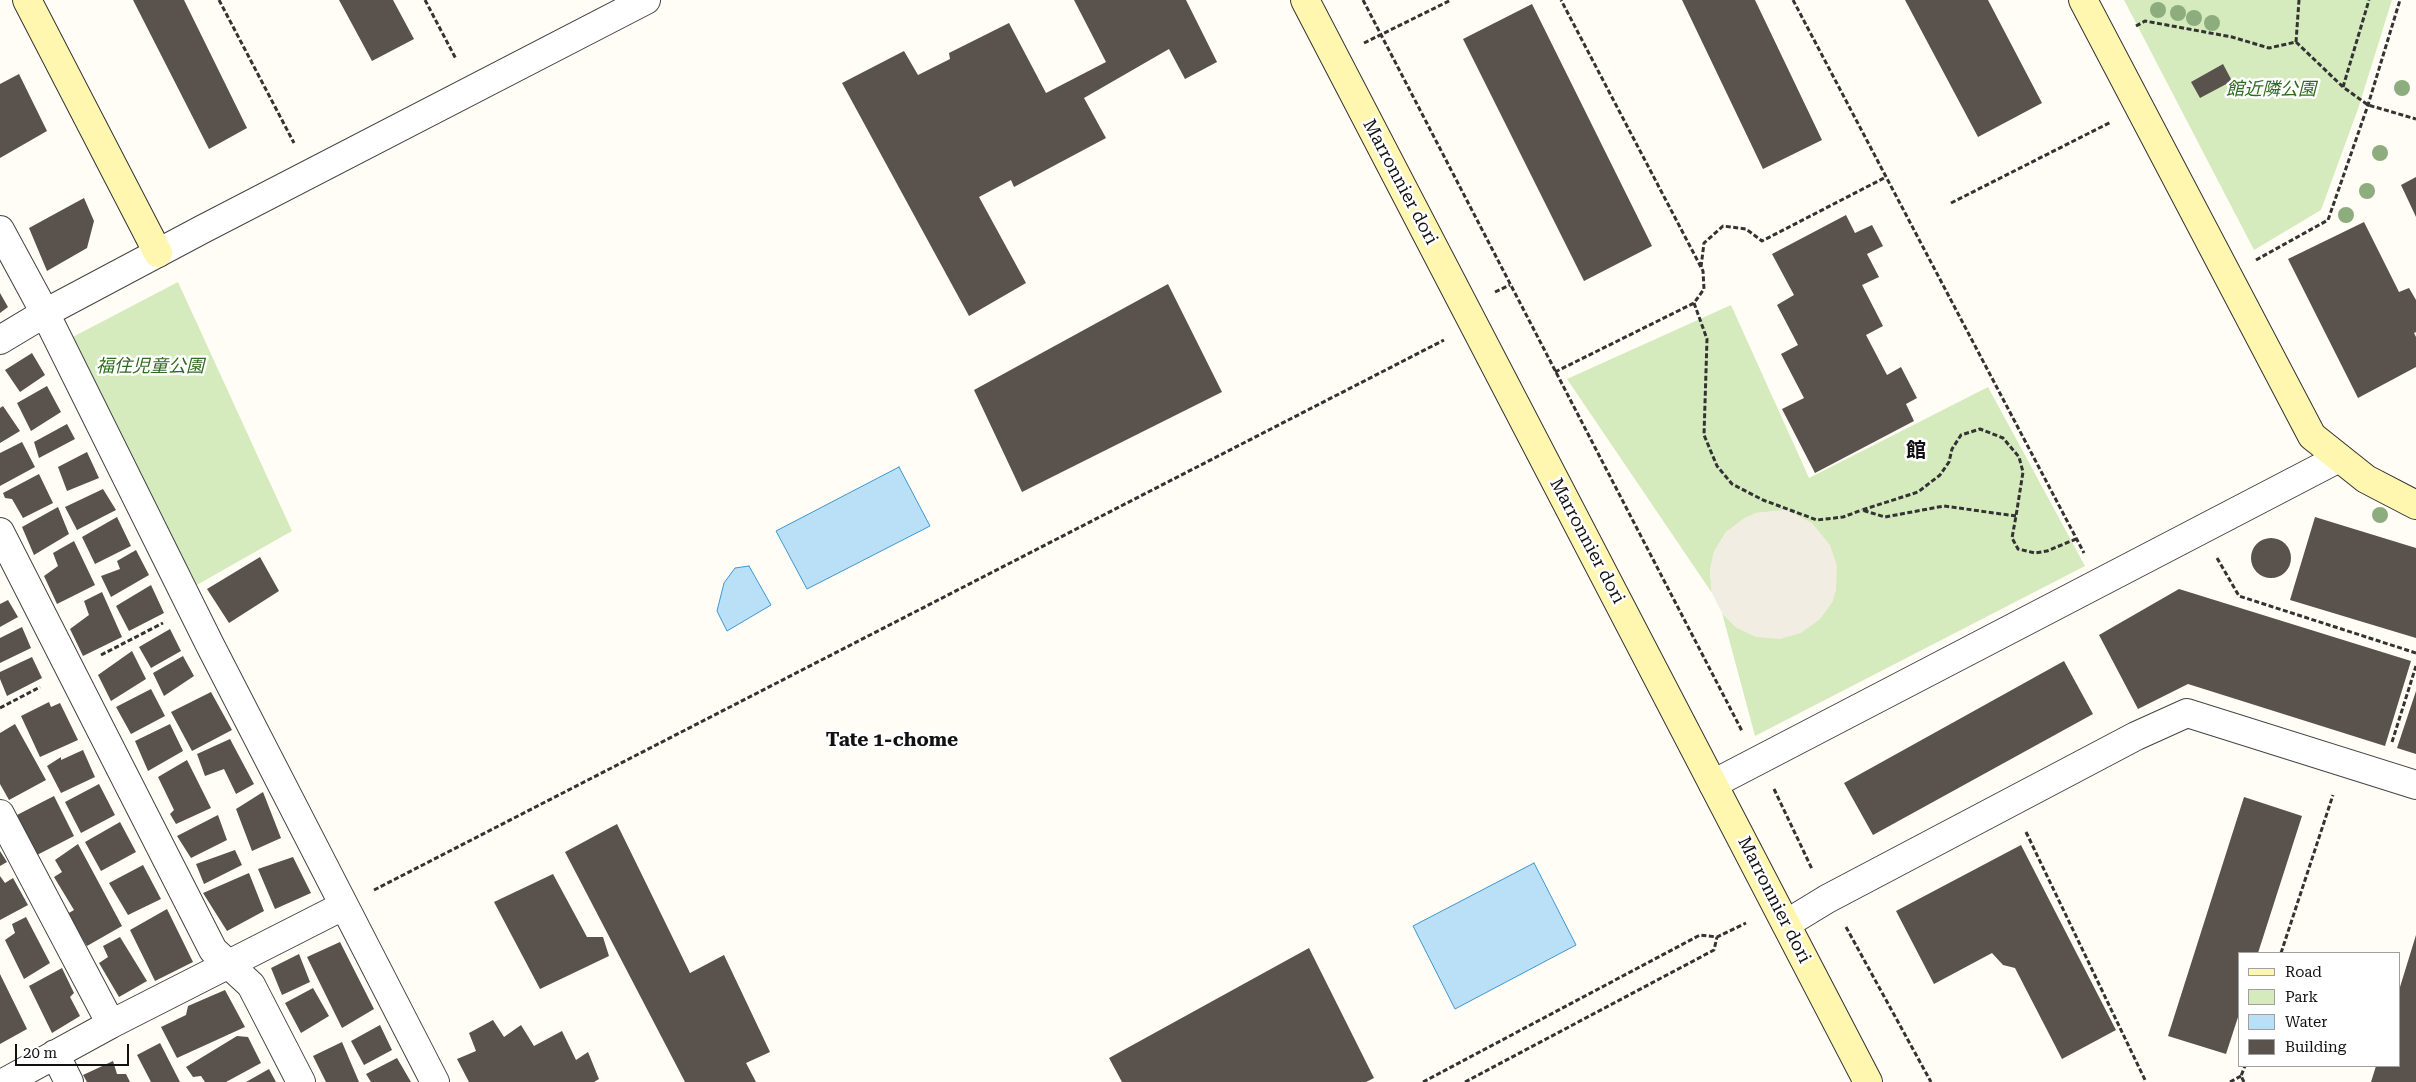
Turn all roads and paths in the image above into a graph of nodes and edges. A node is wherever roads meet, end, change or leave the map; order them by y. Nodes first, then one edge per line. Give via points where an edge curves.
1 (27, 0) edge
2 (219, 0) edge
3 (425, 0) edge
4 (646, 0) edge
5 (1305, 0) edge
6 (1364, 0) edge
7 (1451, 0) edge
8 (1561, 0) edge
9 (1793, 0) edge
10 (2084, 0) edge
11 (2299, 0) edge
12 (2369, 0) edge
13 (2400, 0) edge
14 (2131, 28) dead end
15 (1381, 34) junction
16 (2296, 42) junction
17 (1356, 48) dead end
18 (460, 66) dead end
19 (2343, 87) junction
20 (2368, 105) junction
21 (2416, 120) edge
22 (2112, 122) dead end
23 (297, 150) dead end
24 (1886, 177) junction
25 (1951, 203) dead end
26 (0, 230) edge
27 (158, 253) junction
28 (2253, 261) dead end
29 (1701, 267) junction
30 (1510, 285) junction
31 (1494, 293) dead end
32 (1694, 303) junction
33 (45, 313) junction
34 (1449, 337) dead end
35 (0, 340) edge
36 (1555, 372) junction
37 (2339, 458) junction
38 (2416, 505) edge
39 (1862, 510) junction
40 (2016, 516) junction
41 (0, 532) edge
42 (2076, 538) junction
43 (2213, 550) dead end
44 (2088, 560) dead end
45 (2416, 653) edge
46 (2416, 666) edge
47 (1747, 740) dead end
48 (2381, 774) junction
49 (1771, 783) dead end
50 (1714, 784) junction
51 (2416, 785) edge
52 (2335, 786) dead end
53 (0, 814) edge
54 (2025, 829) dead end
55 (1816, 877) dead end
56 (343, 906) junction
57 (1751, 920) dead end
58 (1786, 924) junction
59 (1845, 925) dead end
60 (1717, 937) junction
61 (2281, 952) edge
62 (230, 964) junction
63 (111, 1024) junction
64 (55, 1054) junction
65 (2245, 1067) edge
66 (2241, 1076) junction
67 (5, 1082) edge
68 (69, 1082) edge
69 (301, 1082) edge
70 (435, 1082) edge
71 (1423, 1082) edge
72 (1465, 1082) edge
73 (1868, 1082) edge
74 (1931, 1082) edge
75 (2146, 1082) edge
76 (2230, 1082) edge
77 (2244, 1082) edge

1 - 27 street
2 - 23 path
3 - 18 path
4 - 27 street
5 - 50 street, Marronnier dori
6 - 15 path
7 - 15 path
8 - 29 path
9 - 24 path
10 - 37 street via 2303,421 2312,436
11 - 16 path
12 - 19 path
13 - 20 path
14 - 16 path via 2145,21 2232,37 2269,48
15 - 17 path
15 - 30 path
16 - 19 path
19 - 20 path
20 - 21 path
20 - 28 path via 2328,220
22 - 25 path
24 - 29 path via 1762,241 1746,229 1723,226 1704,243
24 - 42 path
26 - 33 street
27 - 33 street
29 - 32 path via 1704,289
30 - 31 path
30 - 36 path
32 - 36 path
32 - 39 path via 1707,339 1704,435 1717,466 1732,484 1763,500 1817,520 1843,517
33 - 35 street
33 - 56 street
34 - 56 path
36 - 47 path
37 - 38 street via 2366,479
37 - 50 street
39 - 40 path via 1885,517 1944,506
39 - 40 path via 1918,492 1940,475 1961,435 1980,430 2003,438 2019,457 2023,472
40 - 42 path via 2012,538 2018,549 2035,553 2047,551
41 - 62 street via 213,950
42 - 44 path
43 - 45 path via 2239,596
46 - 48 path
48 - 51 street
48 - 58 street via 2186,713 2101,754 1827,899
49 - 55 path
50 - 58 street, Marronnier dori
52 - 61 path
53 - 63 street
54 - 75 path
56 - 62 street
56 - 70 street
57 - 60 path
58 - 73 street, Marronnier dori
59 - 74 path
60 - 71 path via 1700,935
60 - 72 path via 1714,950
62 - 63 street
62 - 69 street via 252,985
63 - 64 street
64 - 67 street
64 - 68 street
65 - 66 path
66 - 76 path
66 - 77 path

